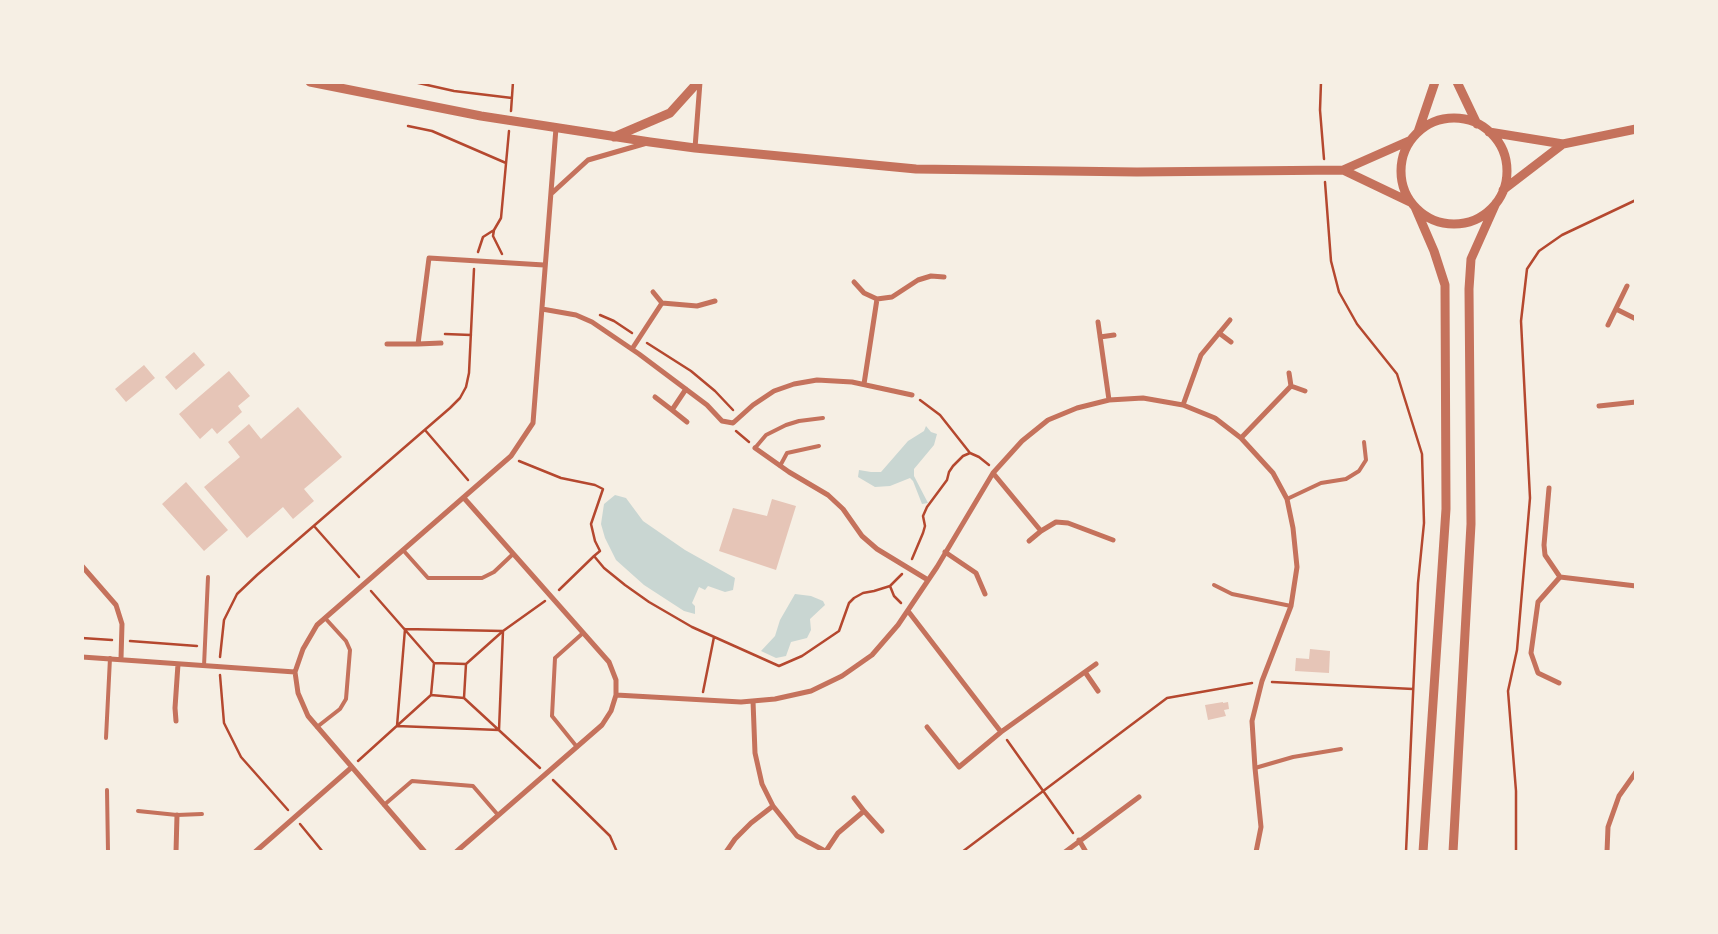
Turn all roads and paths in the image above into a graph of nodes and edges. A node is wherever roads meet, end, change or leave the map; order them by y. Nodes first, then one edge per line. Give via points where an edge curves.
1 (310, 82) edge
2 (414, 82) edge
3 (514, 82) edge
4 (699, 82) edge
5 (1321, 82) edge
6 (1435, 82) edge
7 (1457, 82) edge
8 (512, 98) junction
9 (511, 116) dead end
10 (1476, 124) junction
11 (408, 126) dead end
12 (510, 126) dead end
13 (556, 128) junction
14 (1636, 129) edge
15 (1489, 132) junction
16 (1414, 136) junction
17 (614, 137) junction
18 (650, 142) junction
19 (1563, 144) junction
20 (694, 148) junction
21 (506, 163) junction
22 (1324, 167) dead end
23 (1343, 170) junction
24 (1325, 176) dead end
25 (1503, 190) junction
26 (552, 194) junction
27 (1636, 200) edge
28 (1496, 203) junction
29 (1413, 205) junction
30 (494, 230) junction
31 (475, 262) junction
32 (507, 264) junction
33 (544, 265) junction
34 (944, 277) dead end
35 (854, 282) dead end
36 (1627, 286) dead end
37 (653, 292) dead end
38 (877, 299) junction
39 (715, 301) dead end
40 (662, 303) junction
41 (542, 309) junction
42 (1616, 309) junction
43 (599, 314) dead end
44 (1636, 319) edge
45 (1230, 320) dead end
46 (1098, 322) dead end
47 (1608, 325) dead end
48 (1218, 333) junction
49 (471, 334) junction
50 (1114, 335) dead end
51 (1100, 336) junction
52 (639, 338) junction
53 (1231, 342) dead end
54 (441, 343) joint
55 (387, 344) dead end
56 (418, 344) junction
57 (632, 349) junction
58 (1289, 373) dead end
59 (864, 384) junction
60 (1291, 386) junction
61 (686, 389) junction
62 (1305, 392) dead end
63 (912, 395) joint
64 (655, 397) dead end
65 (1109, 400) junction
66 (1636, 402) edge
67 (1182, 405) junction
68 (1599, 406) dead end
69 (672, 410) junction
70 (739, 417) junction
71 (822, 418) dead end
72 (687, 422) dead end
73 (732, 423) junction
74 (425, 430) junction
75 (1241, 438) junction
76 (1364, 442) dead end
77 (819, 446) dead end
78 (755, 448) junction
79 (970, 453) junction
80 (512, 456) junction
81 (780, 466) junction
82 (993, 473) junction
83 (475, 488) junction
84 (1549, 488) dead end
85 (464, 498) junction
86 (1287, 499) junction
87 (314, 526) junction
88 (1041, 531) junction
89 (1113, 540) dead end
90 (1029, 541) dead end
91 (403, 550) junction
92 (945, 552) junction
93 (514, 554) junction
94 (594, 556) junction
95 (82, 566) edge
96 (906, 567) junction
97 (208, 577) dead end
98 (1560, 577) junction
99 (928, 580) junction
100 (365, 584) junction
101 (1214, 585) dead end
102 (890, 586) junction
103 (1636, 586) edge
104 (985, 594) dead end
105 (550, 597) junction
106 (1291, 606) junction
107 (908, 611) junction
108 (325, 618) junction
109 (405, 628) junction
110 (503, 632) junction
111 (583, 633) junction
112 (714, 637) junction
113 (82, 638) edge
114 (123, 641) junction
115 (204, 646) junction
116 (221, 648) junction
117 (82, 657) edge
118 (110, 658) junction
119 (121, 660) junction
120 (434, 663) junction
121 (178, 664) junction
122 (466, 664) junction
123 (1096, 664) dead end
124 (204, 666) junction
125 (220, 666) junction
126 (295, 672) junction
127 (1085, 672) junction
128 (1262, 681) junction
129 (1559, 683) dead end
130 (1413, 689) junction
131 (1098, 691) dead end
132 (431, 695) junction
133 (616, 695) junction
134 (464, 698) junction
135 (701, 700) junction
136 (753, 701) junction
137 (176, 721) dead end
138 (397, 726) junction
139 (317, 727) junction
140 (927, 727) dead end
141 (499, 730) junction
142 (1001, 732) junction
143 (106, 738) dead end
144 (577, 747) junction
145 (1341, 749) dead end
146 (352, 767) junction
147 (1255, 768) junction
148 (1636, 772) edge
149 (546, 773) junction
150 (107, 790) dead end
151 (1044, 791) junction
152 (854, 798) dead end
153 (1139, 798) dead end
154 (384, 805) junction
155 (773, 806) junction
156 (864, 811) junction
157 (138, 812) dead end
158 (202, 814) dead end
159 (178, 815) junction
160 (498, 815) junction
161 (295, 817) junction
162 (882, 830) dead end
163 (1079, 840) junction
164 (826, 851) edge
165 (108, 852) edge
166 (176, 852) edge
167 (256, 852) edge
168 (323, 852) edge
169 (425, 852) edge
170 (456, 852) edge
171 (617, 852) edge
172 (726, 852) edge
173 (962, 852) edge
174 (1065, 852) edge
175 (1086, 852) edge
176 (1256, 852) edge
177 (1406, 852) edge
178 (1422, 852) edge
179 (1453, 852) edge
180 (1516, 852) edge
181 (1607, 852) edge

1 - 13 street
2 - 8 path
3 - 8 path
4 - 17 street via 670,113
4 - 20 street
5 - 22 path
6 - 16 street
7 - 10 street
8 - 9 path
10 - 15 street
10 - 16 street via 1446,119 1431,124
11 - 21 path via 432,131
12 - 21 path
13 - 17 street
13 - 26 street
14 - 19 street
15 - 19 street
15 - 25 street via 1503,153 1506,165
16 - 23 street
16 - 29 street via 1403,154 1400,171 1403,187
17 - 18 street
18 - 20 street
18 - 26 street via 588,160
19 - 25 street
20 - 23 street via 916,169
21 - 30 path via 501,218
23 - 29 street
24 - 130 path via 1331,261 1339,292 1357,324 1397,374 1422,454 1424,523
25 - 28 street
26 - 33 street
27 - 180 path via 1562,236 1539,251 1528,269 1521,321 1530,498 1517,650 1508,691 1516,791
28 - 29 street via 1472,221 1456,224 1441,223 1427,217
28 - 179 street via 1472,259 1468,289 1472,524
29 - 178 street via 1445,285 1446,509
30 - 31 path via 483,237
30 - 32 path via 493,236
31 - 32 street
31 - 49 path
31 - 56 street via 429,258
32 - 33 street
33 - 41 street
34 - 38 street via 918,280 892,297
35 - 38 street via 864,293
36 - 42 street
37 - 40 street
38 - 59 street
39 - 40 street via 697,306
40 - 52 street
41 - 57 street via 576,315 592,322
41 - 80 street via 533,423
42 - 44 street
42 - 47 street
43 - 52 path
45 - 48 street
46 - 51 street
48 - 53 street
48 - 67 street via 1201,355
49 - 54 path via 442,334
49 - 74 path via 466,387 460,398
50 - 51 street
51 - 65 street
52 - 57 street
52 - 70 path via 691,371
54 - 56 street
55 - 56 street
57 - 61 street
58 - 60 street
59 - 63 street
59 - 70 street via 817,380 794,384 774,392
60 - 62 street
60 - 75 street
61 - 69 street
61 - 73 street via 722,421
63 - 79 path via 940,415
64 - 69 street
65 - 67 street via 1143,398
65 - 82 street via 1048,420 1022,441
66 - 68 street
67 - 75 street via 1215,418
69 - 72 street
70 - 73 street
71 - 78 lane via 786,425 766,435
73 - 78 path
74 - 83 path
74 - 87 path
75 - 86 street via 1274,473
76 - 86 lane via 1366,460 1359,472 1346,479 1321,483
77 - 81 lane via 787,453
78 - 81 street
79 - 82 path via 987,462
79 - 96 path via 953,466 927,507 923,516 923,533
80 - 83 street
80 - 94 path via 562,478 603,489 591,524 600,551
81 - 96 street via 828,495 843,509 862,536
82 - 88 street
82 - 92 street
83 - 85 street
84 - 98 street via 1545,555
85 - 91 street
85 - 93 street
86 - 106 street via 1297,567
87 - 100 path
87 - 116 path via 237,594 224,620
88 - 89 street via 1056,522 1068,522
88 - 90 street
91 - 93 lane via 428,578 482,578
91 - 100 street
92 - 99 street
92 - 104 street via 976,573
93 - 105 street
94 - 105 path
94 - 112 path via 633,591
95 - 114 street via 116,605
96 - 99 street
96 - 102 path
97 - 115 lane
98 - 103 street
98 - 129 street via 1538,602 1530,653 1538,673
99 - 107 street
100 - 108 street
100 - 109 path
101 - 106 lane via 1232,594
102 - 107 path via 894,596
102 - 112 path via 854,598 839,631 802,656 779,666
105 - 110 path
105 - 111 street
106 - 128 street
107 - 136 street via 872,655 842,676 811,690
107 - 142 street
108 - 126 street via 303,649
108 - 139 lane via 350,650 346,700
109 - 110 path
109 - 120 path
109 - 138 path
110 - 122 path
110 - 141 path
111 - 133 street via 608,662 616,680
111 - 144 lane via 555,658 552,716
112 - 135 path
113 - 114 path
114 - 115 path
114 - 119 street
115 - 116 path
115 - 124 lane
116 - 125 path
117 - 118 street
118 - 119 street
118 - 143 lane
119 - 121 street
120 - 122 path
120 - 132 path
121 - 124 street
121 - 137 street
122 - 134 path
123 - 127 street
124 - 125 street
125 - 126 street
125 - 161 path via 224,723 241,757
126 - 139 street via 298,693
127 - 131 street
127 - 142 street
128 - 130 path
128 - 147 street via 1252,721
128 - 151 path via 1167,698
130 - 177 path
132 - 134 path
132 - 138 path
133 - 135 street
133 - 144 street via 602,725
134 - 141 path
135 - 136 street
136 - 155 street via 755,753 762,784
138 - 141 path
138 - 146 path
139 - 146 street
140 - 142 street via 959,768
141 - 149 path
142 - 151 path
144 - 149 street
145 - 147 lane via 1293,757
146 - 154 street
146 - 161 street
147 - 176 street via 1261,827
148 - 181 street via 1619,796 1608,827
149 - 160 street
149 - 171 path via 610,836
150 - 165 lane
151 - 163 path
151 - 173 path
152 - 156 street
153 - 163 street
154 - 160 lane via 412,781 473,786
154 - 169 street
155 - 164 street via 798,836
155 - 172 street via 734,839
156 - 162 street
156 - 164 street via 838,833
157 - 159 lane
158 - 159 lane
159 - 166 street
160 - 170 street
161 - 167 street
161 - 168 path
163 - 174 street
163 - 175 street

